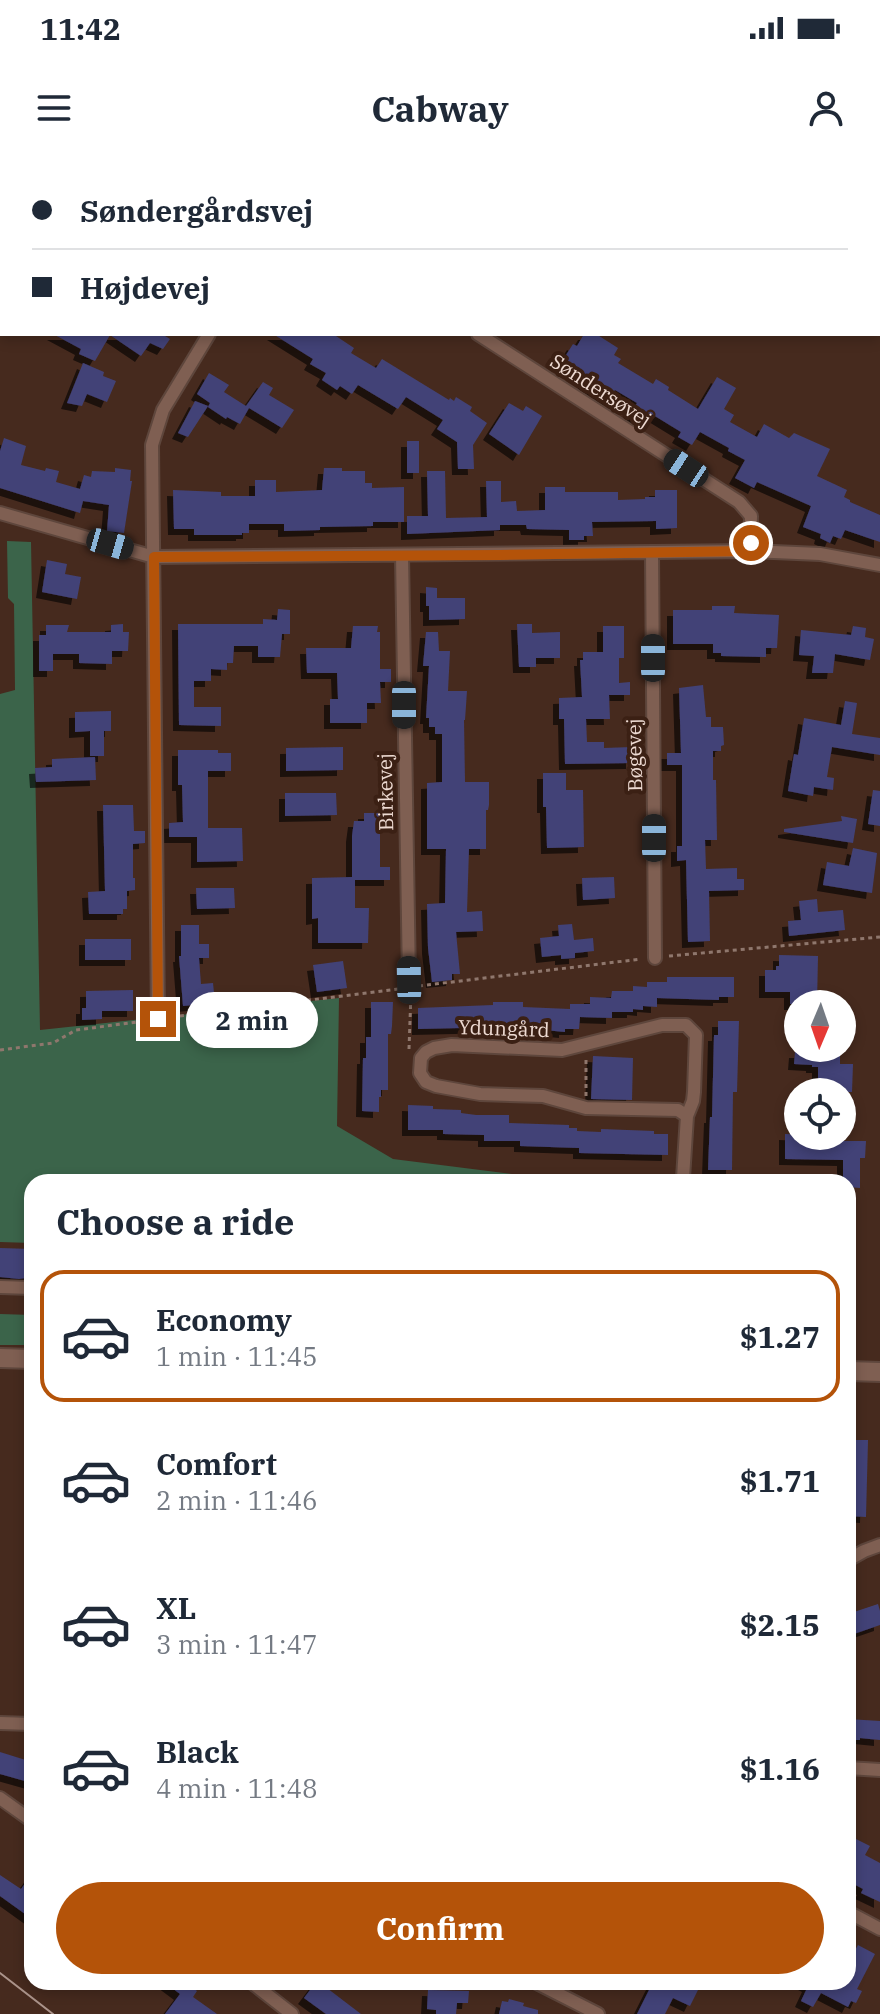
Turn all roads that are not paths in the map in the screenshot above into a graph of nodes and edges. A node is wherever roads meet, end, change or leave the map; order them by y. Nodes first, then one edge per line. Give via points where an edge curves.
1 (208, 336) edge
2 (481, 336) edge
3 (0, 513) edge
4 (750, 551) junction
5 (652, 552) junction
6 (402, 555) junction
7 (154, 557) junction
8 (880, 565) edge
9 (655, 958) road end
10 (408, 984) road end
11 (158, 1019) road end
12 (687, 1116) junction
13 (683, 1174) edge
14 (0, 1287) edge
15 (24, 1288) edge
16 (0, 1358) edge
17 (24, 1359) edge
18 (856, 1371) edge
19 (880, 1372) edge
20 (880, 1545) edge
21 (856, 1556) edge
22 (0, 1723) edge
23 (24, 1724) edge
24 (856, 1768) edge
25 (880, 1770) edge
26 (0, 1798) edge
27 (24, 1815) edge
28 (856, 1916) edge
29 (880, 1929) edge
30 (261, 1990) edge
31 (551, 1990) edge
32 (292, 2014) edge
33 (598, 2014) edge

1 - 7 street via 163,410 152,445
2 - 4 street, Søndersøvej via 739,502 751,516
3 - 7 street
4 - 5 street
4 - 8 street via 820,554
5 - 6 street
5 - 9 street, Bøgevej
6 - 7 street
6 - 10 street, Birkevej
7 - 11 street
12 - 12 street, Ydungård via 693,1101 696,1035 686,1025 662,1025 562,1050 452,1045 434,1048 421,1058 420,1073 436,1086 543,1096 586,1108 678,1110
12 - 13 street, Ydungård
14 - 15 street
16 - 17 street
18 - 19 street
20 - 21 street
22 - 23 street
24 - 25 street
26 - 27 street
28 - 29 street
30 - 32 street
31 - 33 street

